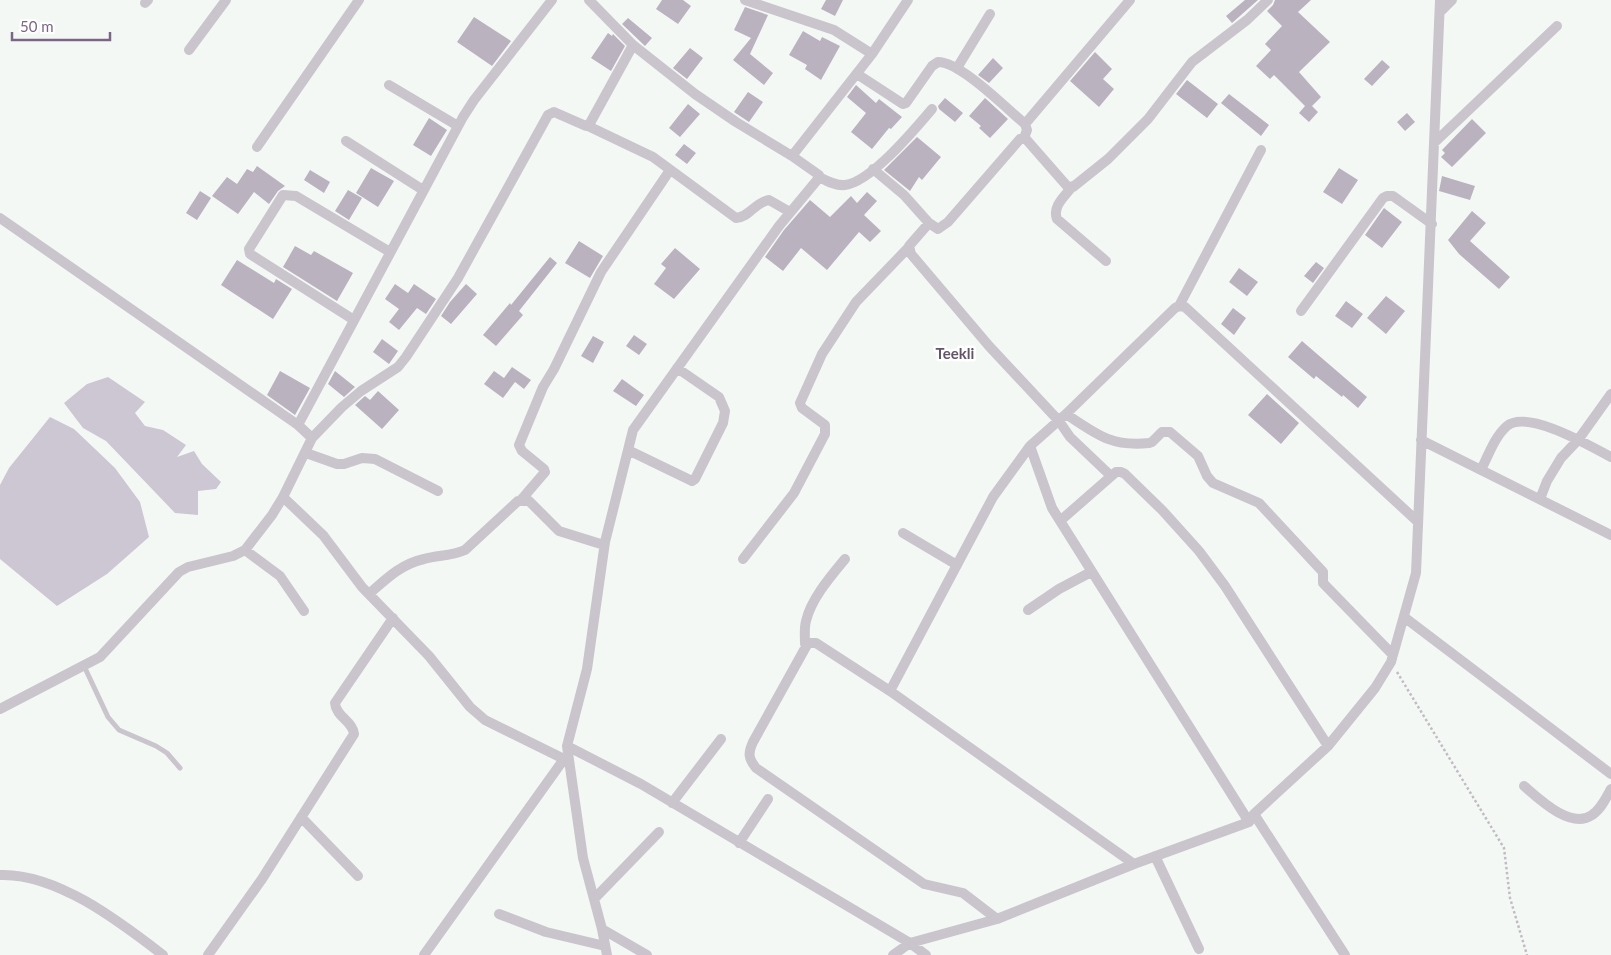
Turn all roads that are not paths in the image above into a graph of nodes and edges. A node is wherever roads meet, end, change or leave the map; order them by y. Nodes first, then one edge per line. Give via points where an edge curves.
1 (226, 0) edge
2 (359, 0) edge
3 (552, 0) edge
4 (589, 0) edge
5 (745, 0) edge
6 (908, 0) edge
7 (1130, 0) edge
8 (1268, 0) edge
9 (1440, 0) edge
10 (1452, 0) edge
11 (1440, 12) junction
12 (990, 14) dead end
13 (1558, 26) dead end
14 (633, 46) junction
15 (189, 50) dead end
16 (872, 54) junction
17 (957, 68) junction
18 (857, 74) junction
19 (389, 85) dead end
20 (932, 109) dead end
21 (1025, 124) junction
22 (458, 126) junction
23 (588, 126) junction
24 (1024, 138) junction
25 (346, 141) dead end
26 (1434, 143) junction
27 (257, 148) dead end
28 (1261, 150) dead end
29 (792, 156) junction
30 (874, 169) junction
31 (670, 170) junction
32 (819, 178) junction
33 (1071, 188) junction
34 (423, 190) junction
35 (790, 212) junction
36 (0, 218) edge
37 (929, 223) junction
38 (1432, 224) junction
39 (908, 248) junction
40 (390, 252) junction
41 (1106, 261) dead end
42 (1179, 306) junction
43 (1301, 310) dead end
44 (354, 320) junction
45 (677, 368) junction
46 (1611, 394) edge
47 (1063, 418) junction
48 (298, 425) junction
49 (312, 438) junction
50 (1421, 440) junction
51 (1578, 440) junction
52 (1030, 446) junction
53 (628, 450) junction
54 (306, 453) junction
55 (1611, 457) edge
56 (1481, 470) junction
57 (1111, 476) junction
58 (438, 491) dead end
59 (284, 497) junction
60 (1540, 499) junction
61 (521, 500) junction
62 (1060, 521) junction
63 (1417, 521) junction
64 (904, 533) dead end
65 (1611, 535) edge
66 (604, 545) junction
67 (245, 550) junction
68 (743, 559) dead end
69 (845, 559) dead end
70 (957, 565) junction
71 (1091, 572) junction
72 (369, 594) junction
73 (1028, 610) dead end
74 (304, 611) dead end
75 (1404, 617) junction
76 (393, 618) junction
77 (805, 644) junction
78 (1392, 658) junction
79 (83, 666) junction
80 (890, 691) junction
81 (0, 709) edge
82 (721, 739) dead end
83 (566, 746) junction
84 (1328, 746) junction
85 (566, 760) junction
86 (180, 768) dead end
87 (1611, 774) edge
88 (1524, 786) dead end
89 (1611, 789) edge
90 (768, 799) dead end
91 (672, 803) junction
92 (301, 817) junction
93 (1251, 818) junction
94 (659, 832) dead end
95 (740, 843) junction
96 (1155, 856) junction
97 (1134, 864) junction
98 (0, 875) edge
99 (358, 876) dead end
100 (595, 898) junction
101 (500, 914) dead end
102 (997, 919) junction
103 (602, 929) junction
104 (910, 943) junction
105 (1199, 949) dead end
106 (606, 950) edge
107 (163, 955) edge
108 (208, 955) edge
109 (424, 955) edge
110 (647, 955) edge
111 (893, 955) edge
112 (926, 955) edge
113 (1345, 955) edge

1 - 15 street
2 - 27 street
3 - 22 street via 474,100
4 - 14 street
5 - 16 street via 834,30
6 - 16 street
7 - 21 street
8 - 33 street via 1192,62 1148,119 1108,159
9 - 11 street
10 - 11 street
11 - 26 street
12 - 17 street
13 - 26 street
14 - 23 street
14 - 29 street via 695,94
16 - 18 street
17 - 18 street via 942,62 935,63 903,104
17 - 21 street
18 - 29 street
19 - 22 street
20 - 30 street via 909,137
21 - 24 street
22 - 34 street
23 - 31 street via 653,157
23 - 49 street via 554,112 548,115 458,278 406,357 398,367 342,407
24 - 33 street
24 - 37 street via 948,222 938,229
25 - 34 street
26 - 38 street
28 - 42 street
29 - 32 street
30 - 32 street via 854,183 843,186
30 - 37 street
31 - 35 street via 736,218 742,218 759,202 768,200
31 - 61 street via 600,272 543,388 518,445 545,472
32 - 35 street
33 - 41 street via 1056,207 1056,219
34 - 40 street
35 - 45 street
36 - 48 street
37 - 39 street
38 - 43 street via 1392,196 1383,198
38 - 50 street
39 - 47 street via 988,346
39 - 68 street via 856,302 822,354 800,403 802,408 826,425 825,434 794,493
40 - 44 street
40 - 44 street via 290,194 283,195 249,249 250,254
42 - 47 street
42 - 63 street via 1185,307
44 - 48 street
45 - 53 street via 633,430
45 - 53 street via 719,397 725,411 723,423 695,479 692,481
46 - 51 street
47 - 52 street
47 - 57 street via 1070,437
47 - 78 street via 1110,441 1149,443 1162,432 1170,432 1198,456 1213,482 1259,503 1323,572 1323,583
48 - 49 street
49 - 54 street
50 - 56 street
50 - 63 street
51 - 55 street
51 - 56 street via 1532,422 1514,421 1505,427
51 - 60 street via 1561,458
52 - 62 street via 1052,508
52 - 70 street via 993,497
53 - 66 street
54 - 58 street via 337,464 362,458 375,459
54 - 59 street
56 - 60 street
57 - 62 street
57 - 84 street via 1119,471 1125,474 1198,551 1225,586
59 - 67 street
59 - 72 street via 323,536
60 - 65 street
61 - 66 street via 529,501 558,531
61 - 72 street via 465,550 455,555 409,563
62 - 71 street
63 - 75 street via 1416,574
64 - 70 street
66 - 83 street via 587,669
67 - 74 street via 280,576
67 - 79 street via 178,572 100,657
69 - 77 street via 820,590 805,621
70 - 80 street
71 - 73 street
71 - 93 street
72 - 76 street
75 - 78 street
75 - 87 street
76 - 85 street via 485,720
76 - 92 street via 335,703 337,713 351,726 354,734
77 - 80 street via 816,643
77 - 102 street via 749,750 749,759 756,768 924,884 963,893
78 - 84 street via 1375,688
79 - 81 street
79 - 86 lane via 108,717 119,730 168,753
80 - 97 street
82 - 91 street
83 - 85 street
83 - 91 street
84 - 93 street
85 - 100 street via 583,858
85 - 109 street
88 - 89 street via 1550,808 1579,819 1593,814
90 - 95 street
91 - 95 street
92 - 99 street
92 - 108 street
93 - 96 street
93 - 113 street
94 - 100 street
95 - 104 street
96 - 97 street
96 - 105 street
97 - 102 street
98 - 107 street via 29,878 61,890 113,917
100 - 103 street
101 - 106 street
102 - 104 street
103 - 106 street
103 - 110 street
104 - 111 street
104 - 112 street

